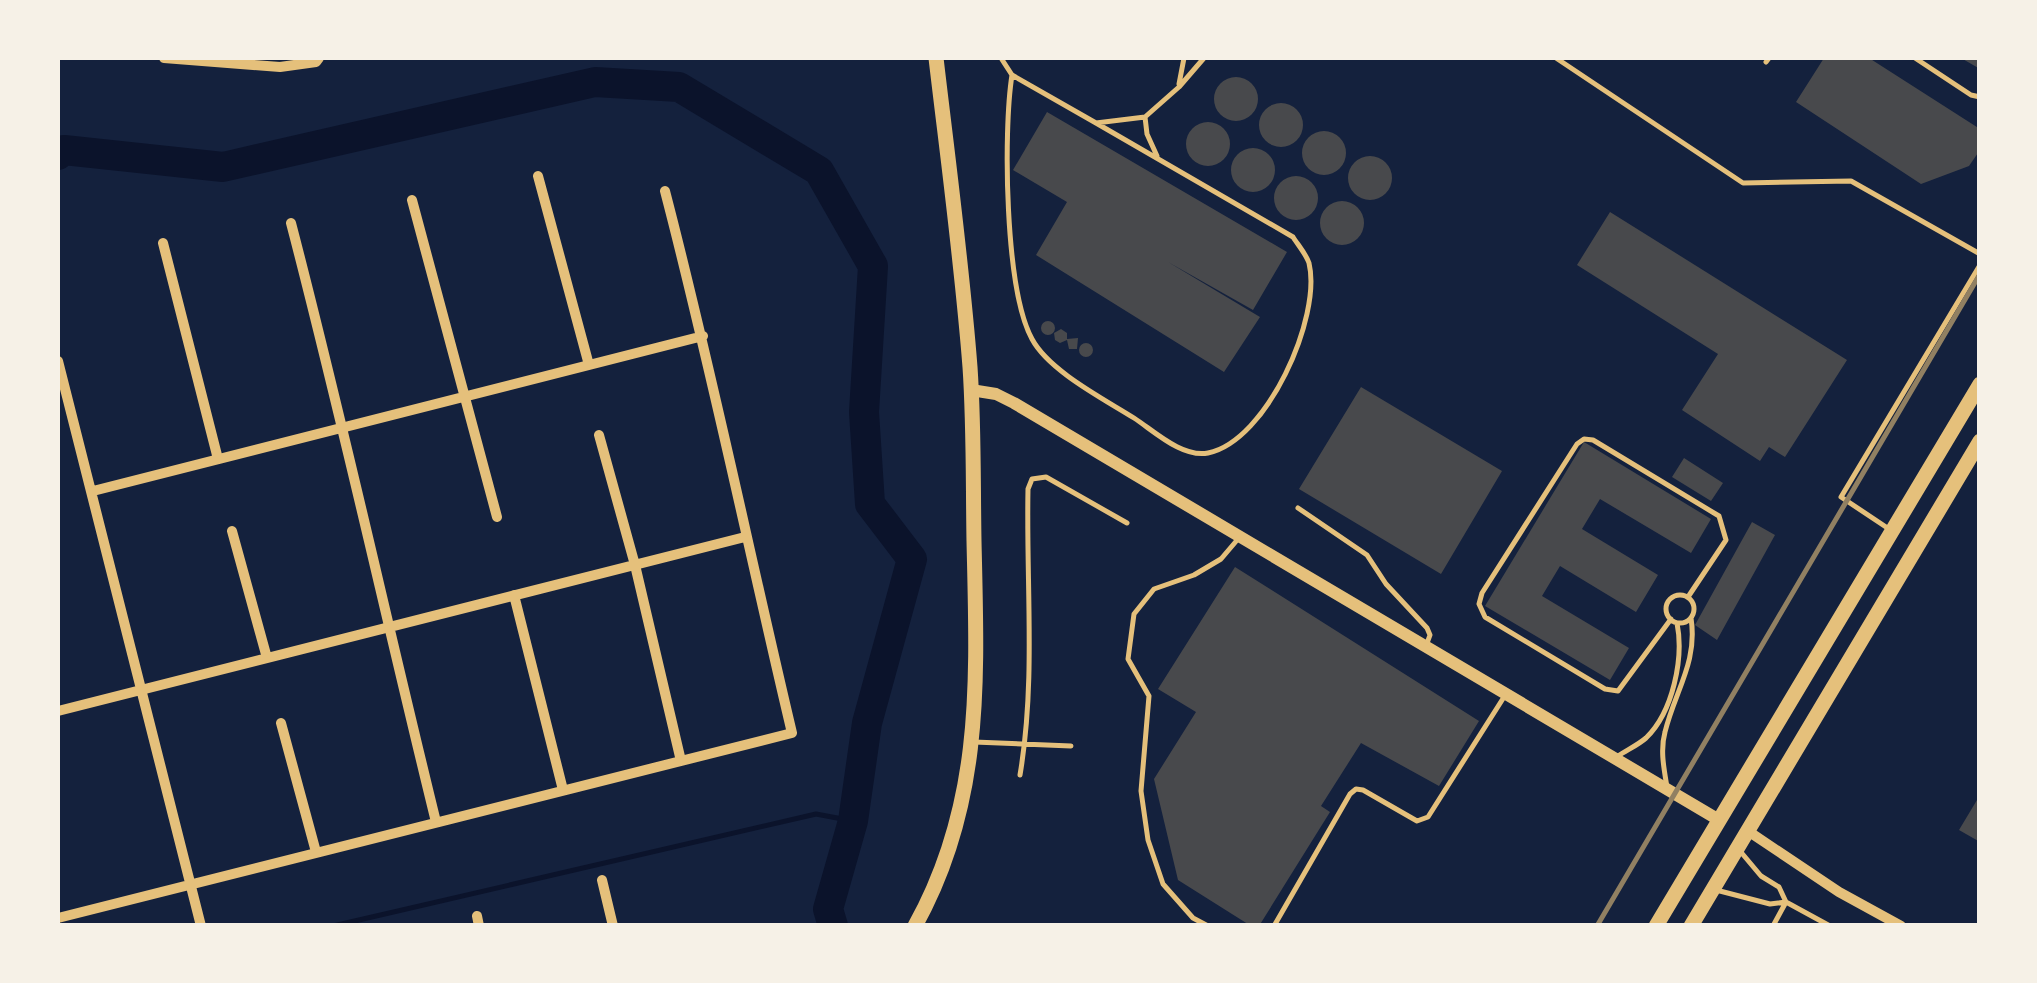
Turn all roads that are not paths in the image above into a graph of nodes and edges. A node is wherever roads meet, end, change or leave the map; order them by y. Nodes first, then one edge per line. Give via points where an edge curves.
1 (164, 58) edge
2 (319, 58) edge
3 (936, 58) edge
4 (1001, 58) edge
5 (1184, 58) edge
6 (1204, 58) edge
7 (1556, 58) edge
8 (1915, 58) edge
9 (1012, 75) junction
10 (1178, 87) junction
11 (1980, 97) edge
12 (1145, 118) junction
13 (1096, 123) junction
14 (1158, 159) junction
15 (538, 176) dead end
16 (666, 191) dead end
17 (412, 200) dead end
18 (291, 224) dead end
19 (164, 243) dead end
20 (1980, 254) edge
21 (1980, 265) edge
22 (703, 336) junction
23 (58, 361) edge
24 (590, 365) junction
25 (1980, 384) edge
26 (972, 390) junction
27 (463, 397) junction
28 (344, 428) junction
29 (599, 434) dead end
30 (1980, 441) edge
31 (218, 460) junction
32 (92, 492) junction
33 (1298, 508) dead end
34 (496, 518) dead end
35 (1127, 523) dead end
36 (232, 530) dead end
37 (1892, 531) junction
38 (1240, 536) junction
39 (745, 537) junction
40 (635, 565) junction
41 (514, 595) junction
42 (1688, 598) junction
43 (1690, 618) junction
44 (1674, 621) junction
45 (388, 627) junction
46 (1426, 647) junction
47 (267, 658) junction
48 (142, 689) junction
49 (1506, 694) junction
50 (58, 711) edge
51 (281, 723) dead end
52 (974, 742) junction
53 (1025, 742) junction
54 (1070, 746) dead end
55 (1616, 758) junction
56 (681, 760) junction
57 (1020, 775) dead end
58 (564, 790) junction
59 (1667, 790) junction
60 (1719, 820) junction
61 (436, 822) junction
62 (1748, 831) junction
63 (1738, 849) junction
64 (316, 852) junction
65 (602, 880) dead end
66 (192, 884) junction
67 (1713, 890) junction
68 (1786, 902) junction
69 (58, 918) edge
70 (201, 926) edge
71 (614, 926) edge
72 (915, 926) edge
73 (1208, 926) edge
74 (1274, 926) edge
75 (1656, 926) edge
76 (1691, 926) edge
77 (1773, 926) edge
78 (1830, 926) edge
79 (1902, 926) edge

1 - 2 street via 280,66
3 - 26 main road
4 - 9 lane
5 - 10 lane
6 - 10 lane
7 - 20 lane via 1744,183 1851,181
8 - 11 lane
9 - 13 lane
9 - 14 lane via 1012,251 1033,342 1104,399 1186,451 1207,453 1235,441 1260,416 1290,363 1311,305 1308,262 1293,237
10 - 12 lane
12 - 13 lane
12 - 14 lane
13 - 14 lane
15 - 24 street
16 - 22 street
17 - 27 street
18 - 28 street
19 - 31 street
21 - 37 lane via 1841,497
22 - 24 street
22 - 39 street
23 - 32 street
24 - 27 street
25 - 37 main road
26 - 38 street via 1014,403
26 - 52 main road
27 - 28 street
27 - 34 street
28 - 31 street
28 - 45 street
29 - 40 street
30 - 62 main road
31 - 32 street
32 - 48 street
33 - 46 lane via 1367,555 1426,628
35 - 53 lane via 1046,477 1032,479
36 - 47 street
37 - 60 main road
38 - 46 street
38 - 73 lane via 1194,576 1154,589 1134,614 1128,660 1148,696 1141,791 1148,840 1163,884
39 - 40 street
39 - 56 street via 792,732
40 - 41 street
40 - 56 street
41 - 45 street
41 - 58 street
42 - 43 lane
42 - 44 lane via 1668,602
42 - 44 lane via 1726,540 1719,516 1584,438 1478,604 1486,617 1618,691
43 - 44 lane
43 - 59 lane via 1692,660 1664,732
44 - 55 lane via 1680,669 1660,718 1647,737
45 - 47 street
45 - 61 street
46 - 49 street
47 - 48 street
48 - 50 street
48 - 66 street
49 - 55 street
49 - 74 lane via 1428,817 1417,820 1362,790 1350,794
51 - 64 street
52 - 53 lane
52 - 72 main road via 947,854
53 - 54 lane
53 - 57 lane
55 - 59 street
56 - 58 street
58 - 61 street
59 - 60 street
60 - 75 main road
61 - 64 street
62 - 63 main road
62 - 79 street
63 - 67 main road
63 - 68 lane
64 - 66 street
65 - 71 street
66 - 69 street
66 - 70 street
67 - 68 lane
67 - 76 main road
68 - 77 lane
68 - 78 lane

